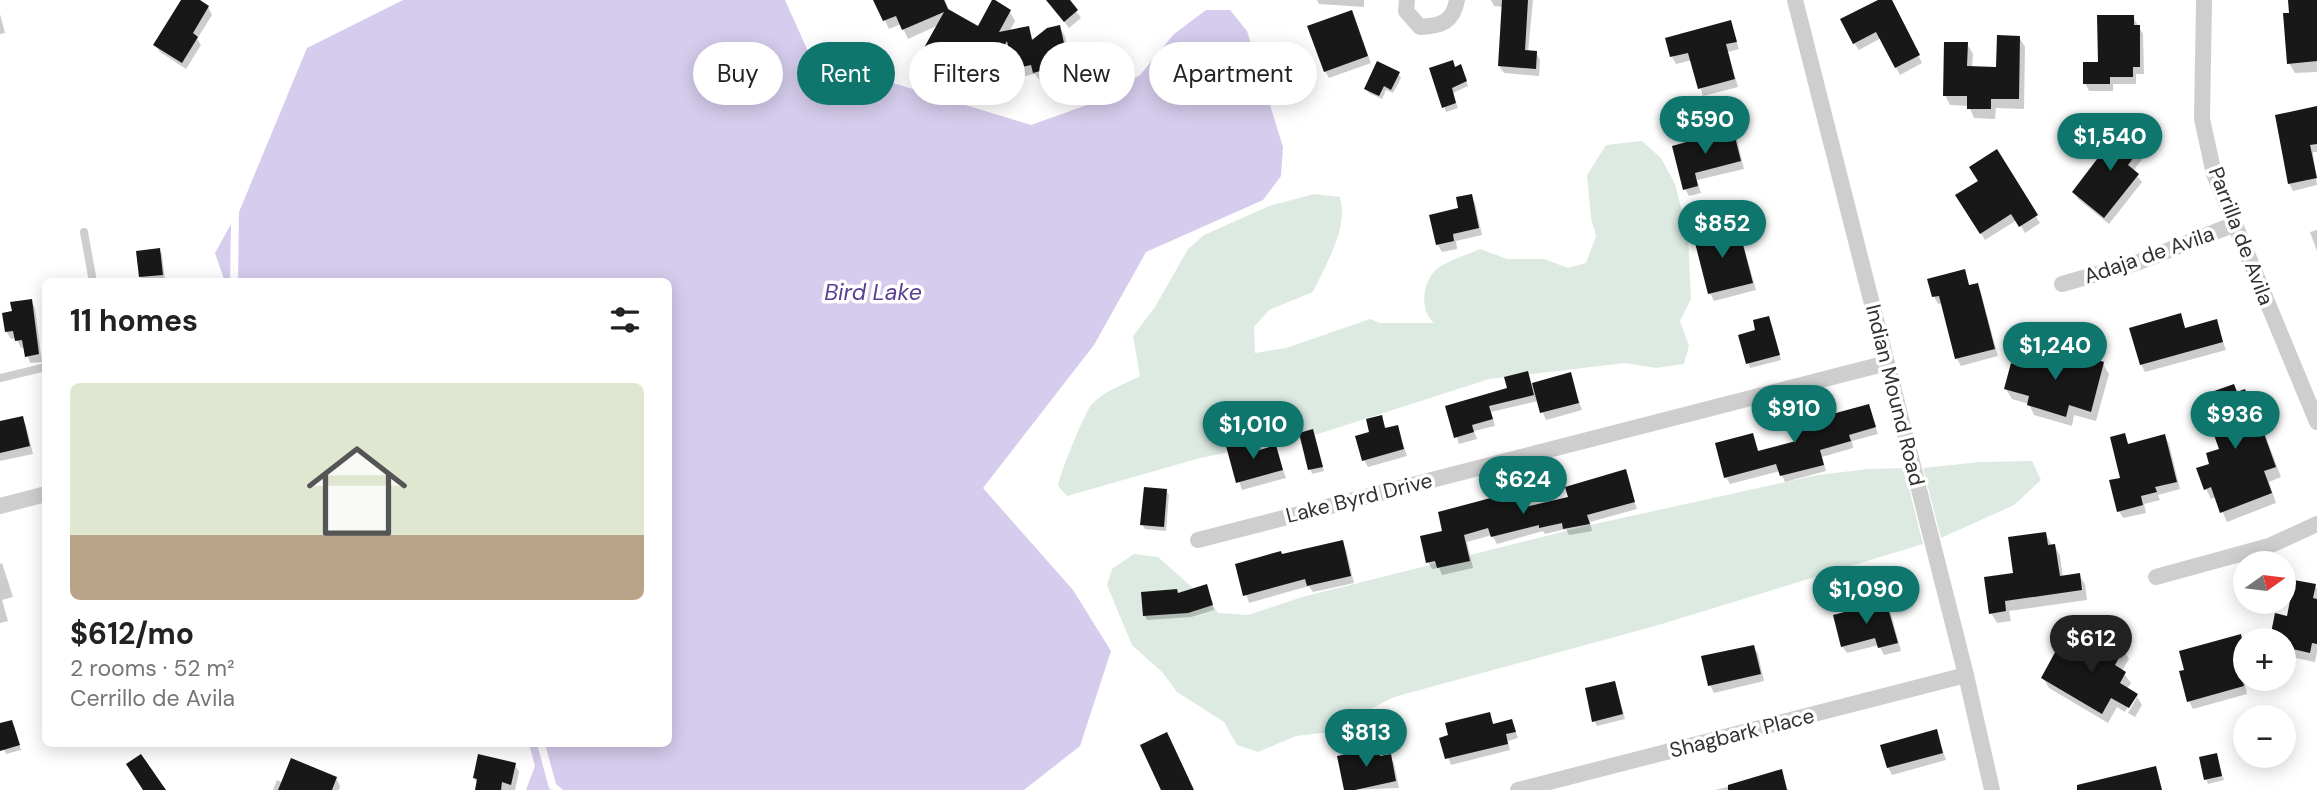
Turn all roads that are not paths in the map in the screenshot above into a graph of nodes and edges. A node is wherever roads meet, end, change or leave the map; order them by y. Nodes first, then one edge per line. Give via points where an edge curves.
1 (1407, 0) edge
2 (1457, 0) edge
3 (1795, 0) edge
4 (2204, 0) edge
5 (2235, 224) junction
6 (84, 232) dead end
7 (92, 278) edge
8 (2062, 284) dead end
9 (1887, 363) junction
10 (42, 368) edge
11 (0, 378) edge
12 (2317, 422) edge
13 (42, 495) edge
14 (0, 506) edge
15 (2317, 524) edge
16 (1198, 540) dead end
17 (2156, 576) dead end
18 (1966, 675) junction
19 (1518, 790) edge
20 (1992, 790) edge

1 - 2 street via 1406,11 1420,27 1440,26 1453,16
3 - 9 street, Indian Mound Road
4 - 5 street, Parrilla de Avila via 2203,118 2214,174
5 - 8 street, Adaja de Avila via 2140,262
5 - 12 street, Parrilla de Avila
6 - 7 lane
9 - 16 street, Lake Byrd Drive
9 - 18 street, Indian Mound Road
10 - 11 lane
13 - 14 street
15 - 17 street via 2269,546
18 - 19 street, Shagbark Place
18 - 20 street, Indian Mound Road

